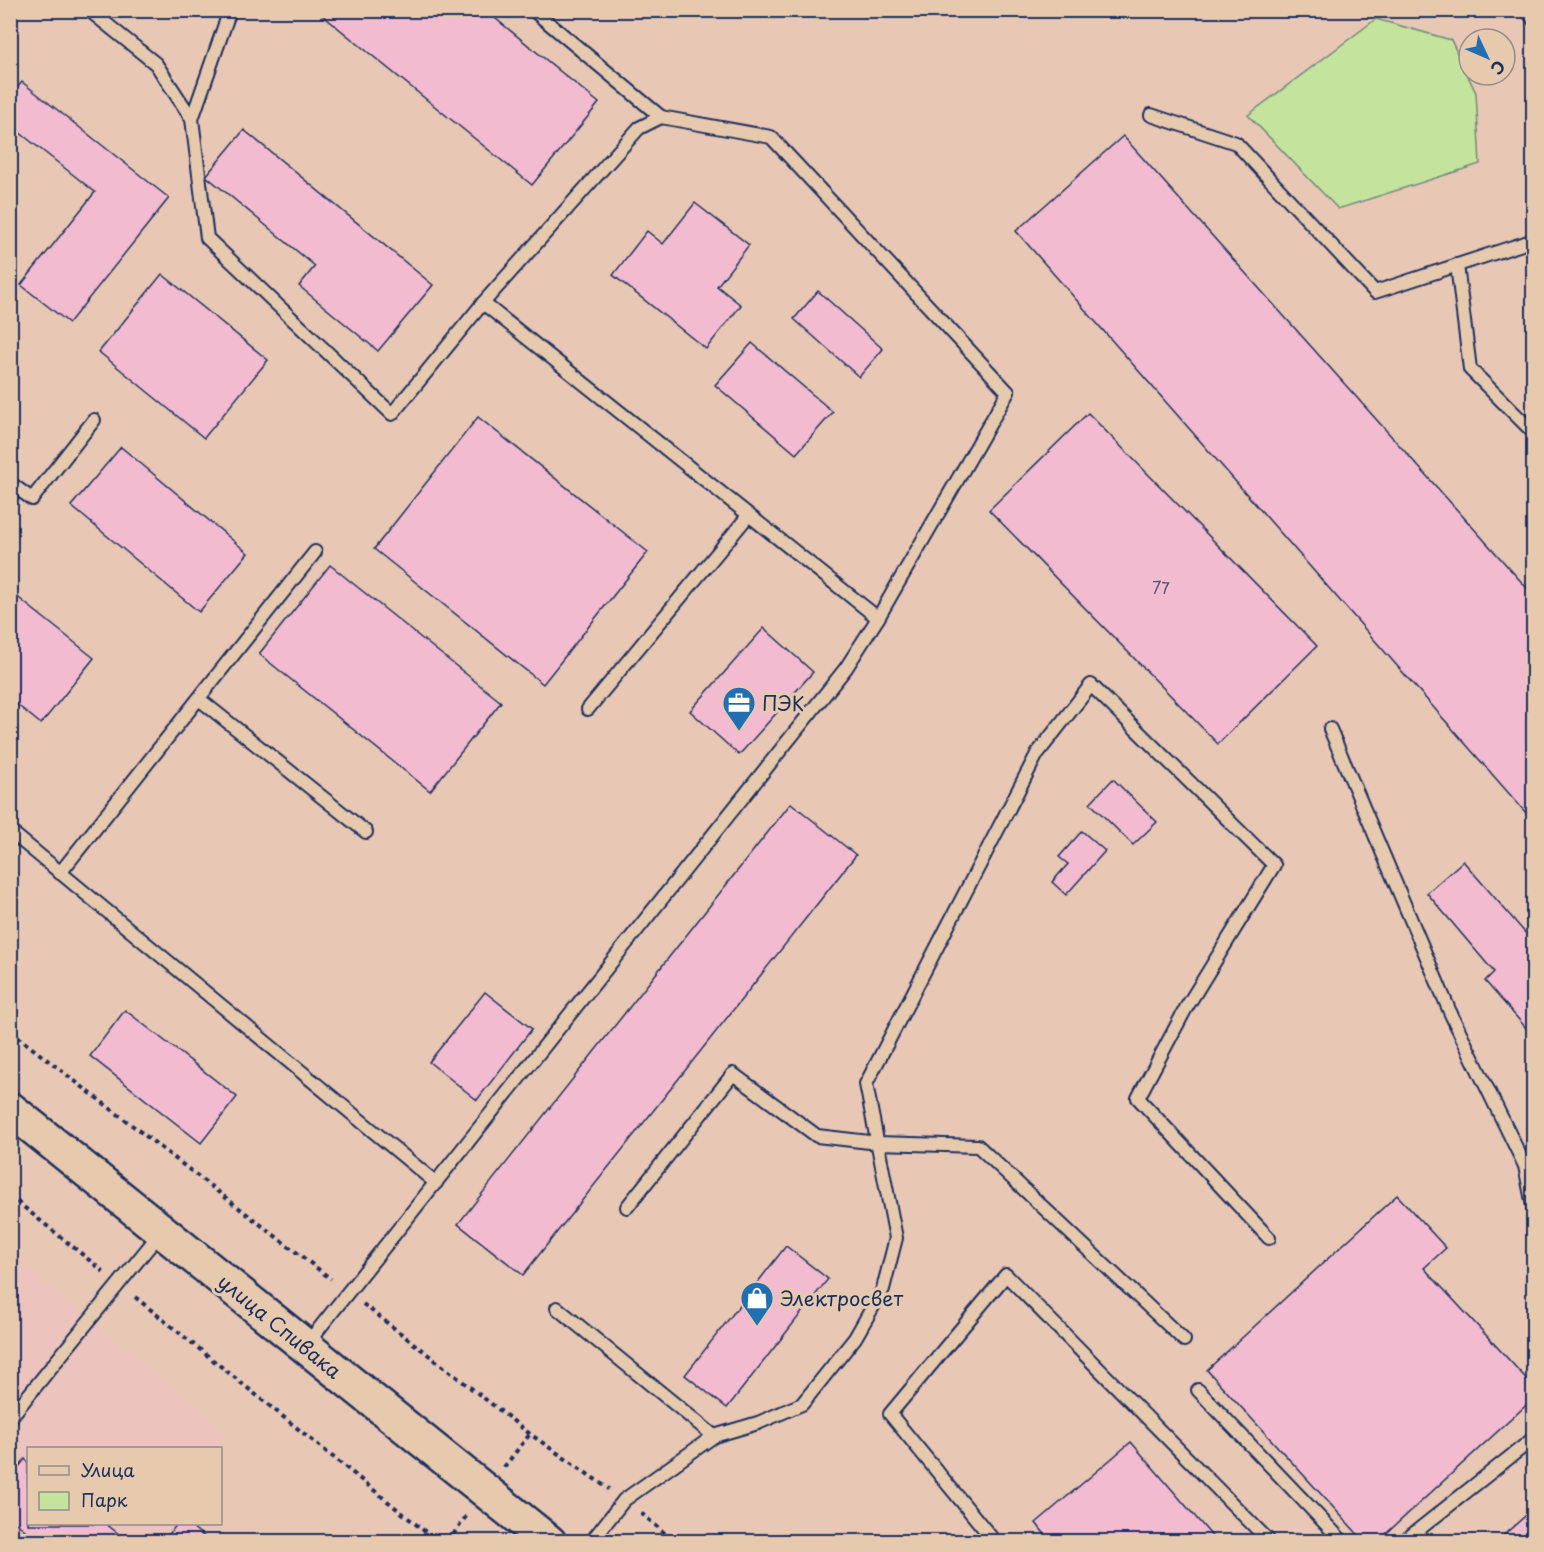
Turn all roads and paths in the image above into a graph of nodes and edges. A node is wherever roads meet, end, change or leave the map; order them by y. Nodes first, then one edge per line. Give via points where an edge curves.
1 (89, 10) edge
2 (230, 10) edge
3 (533, 10) edge
4 (1527, 10) edge
5 (1533, 20) edge
6 (1151, 115) dead end
7 (661, 117) junction
8 (192, 119) junction
9 (1533, 240) edge
10 (1457, 265) junction
11 (483, 303) junction
12 (94, 420) dead end
13 (1533, 433) edge
14 (10, 483) edge
15 (748, 516) junction
16 (315, 552) dead end
17 (878, 618) junction
18 (199, 699) junction
19 (588, 709) dead end
20 (1330, 729) dead end
21 (10, 831) edge
22 (366, 832) dead end
23 (60, 873) junction
24 (10, 1109) edge
25 (878, 1143) junction
26 (436, 1183) junction
27 (10, 1196) edge
28 (627, 1207) dead end
29 (1533, 1211) edge
30 (162, 1231) junction
31 (1269, 1238) dead end
32 (119, 1284) junction
33 (556, 1308) dead end
34 (1184, 1340) dead end
35 (306, 1346) junction
36 (1198, 1390) dead end
37 (10, 1418) edge
38 (714, 1436) junction
39 (1533, 1438) edge
40 (438, 1542) edge
41 (549, 1542) edge
42 (591, 1542) edge
43 (995, 1542) edge
44 (1270, 1542) edge
45 (1343, 1542) edge
46 (1402, 1542) edge

1 - 8 lane via 156,64
2 - 8 lane
3 - 7 lane
4 - 5 lane
6 - 10 lane via 1236,143 1375,292
7 - 11 lane via 639,128
7 - 17 lane via 771,136 1008,392
8 - 11 lane via 207,238 393,414
9 - 10 lane
10 - 13 lane via 1470,369
11 - 15 lane
12 - 14 lane via 32,499
15 - 17 lane
15 - 19 lane
16 - 18 lane
17 - 26 lane via 846,668
18 - 22 lane
18 - 23 lane
20 - 29 lane via 1450,1012 1525,1166
21 - 23 lane
23 - 26 lane
24 - 30 main road, улица Спивака
25 - 28 lane via 817,1136 733,1074
25 - 31 lane via 866,1084 1037,754 1091,685 1274,865 1186,1008 1138,1098
25 - 34 lane via 978,1146
25 - 38 lane via 896,1238 883,1289 855,1338 802,1404
26 - 35 lane
27 - 32 path
30 - 32 lane
30 - 35 main road, улица Спивака
32 - 37 lane
32 - 40 path
33 - 38 lane
35 - 41 main road, улица Спивака
36 - 45 lane
38 - 42 lane via 624,1500
39 - 46 lane
43 - 44 lane via 890,1414 1006,1275

